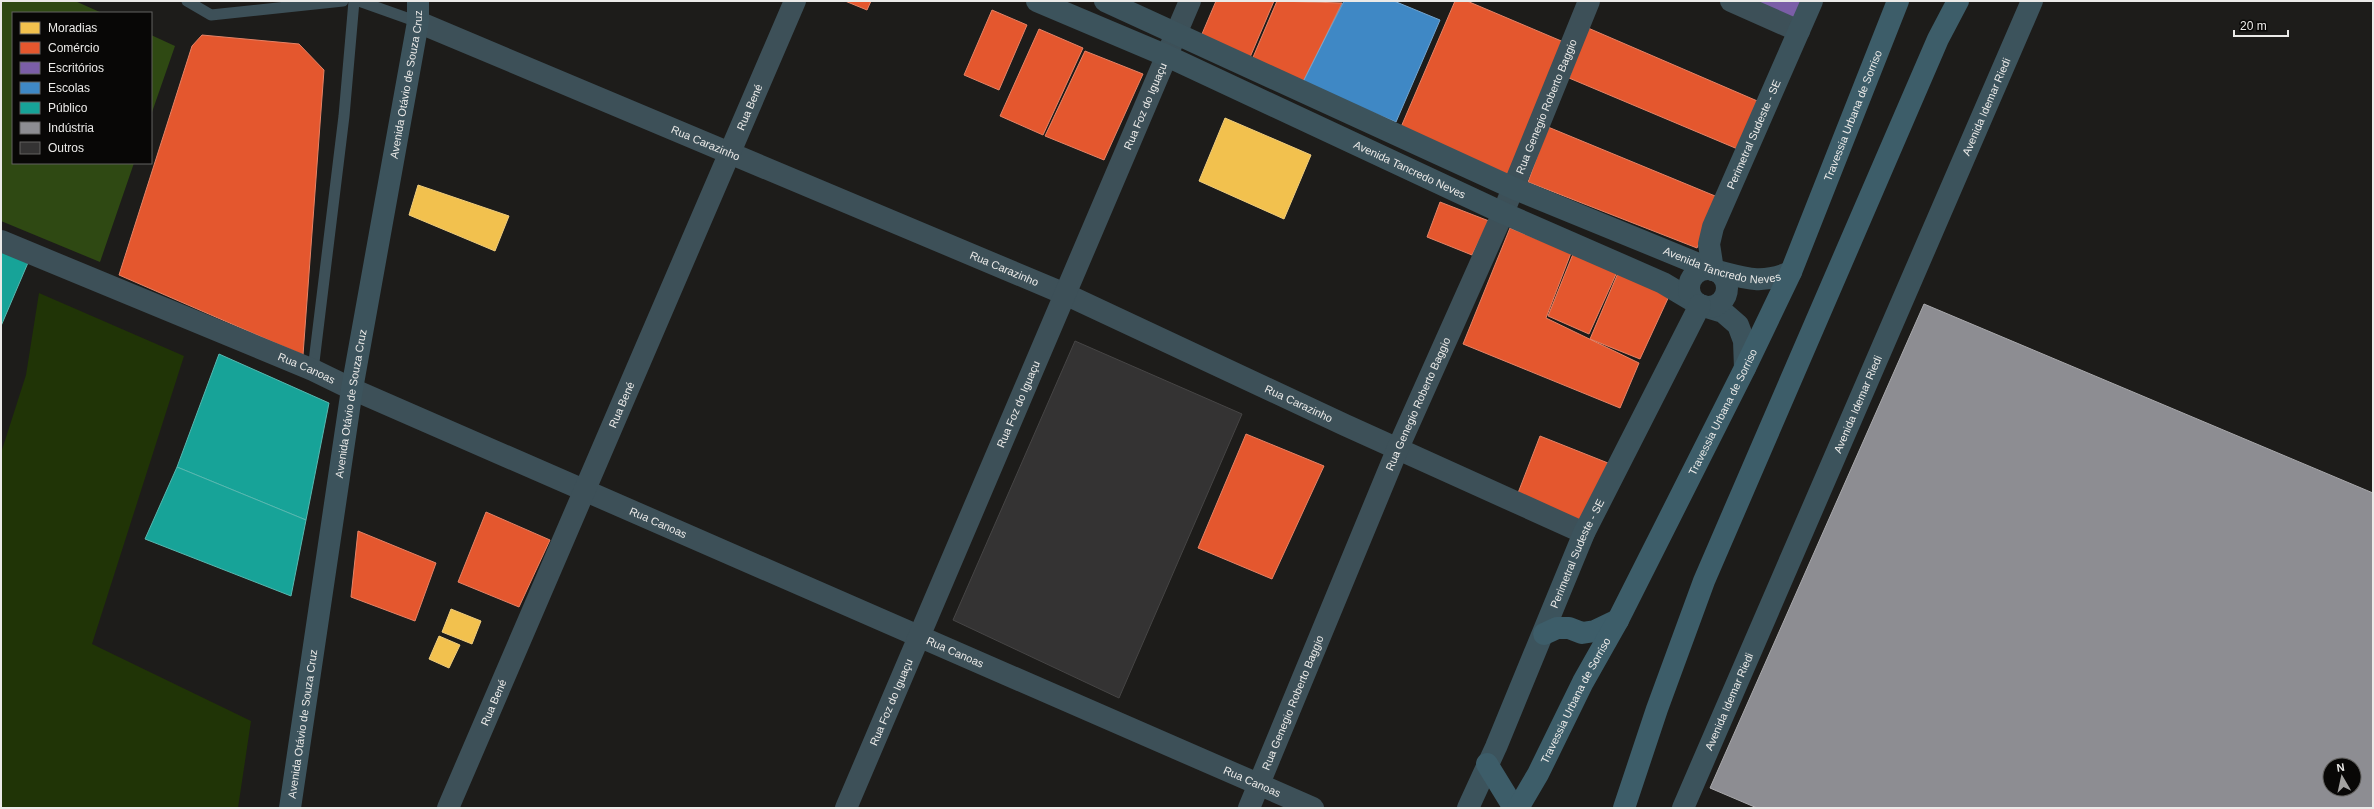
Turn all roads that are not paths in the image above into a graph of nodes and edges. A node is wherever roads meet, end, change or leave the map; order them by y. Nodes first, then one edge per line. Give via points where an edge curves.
1 (187, 1) edge
2 (343, 1) edge
3 (354, 1) edge
4 (359, 1) edge
5 (795, 1) edge
6 (1037, 1) edge
7 (1105, 1) edge
8 (1190, 1) edge
9 (1590, 1) edge
10 (1731, 1) edge
11 (1812, 1) edge
12 (1898, 1) edge
13 (1958, 1) edge
14 (2032, 1) edge
15 (418, 11) edge
16 (1799, 31) junction
17 (1177, 32) junction
18 (1167, 56) junction
19 (730, 153) junction
20 (1513, 188) junction
21 (1503, 213) junction
22 (1, 241) edge
23 (1713, 270) junction
24 (1791, 272) junction
25 (1065, 294) junction
26 (1700, 305) junction
27 (1745, 368) junction
28 (313, 370) junction
29 (352, 389) junction
30 (1398, 448) junction
31 (585, 491) junction
32 (1584, 533) junction
33 (1618, 620) junction
34 (1544, 634) junction
35 (918, 638) junction
36 (1487, 764) junction
37 (1260, 785) junction
38 (290, 808) edge
39 (448, 808) edge
40 (846, 808) edge
41 (1249, 808) edge
42 (1313, 808) edge
43 (1468, 808) edge
44 (1514, 808) edge
45 (1518, 808) edge
46 (1624, 808) edge
47 (1683, 808) edge

1 - 2 lane via 211,15
3 - 28 lane via 344,116
4 - 15 lane
5 - 19 street, Rua Bené
6 - 18 street, Avenida Tancredo Neves
7 - 17 street, Avenida Tancredo Neves
8 - 17 street, Rua Foz do Iguaçu
9 - 20 street, Rua Genegio Roberto Baggio
10 - 16 street
11 - 16 street, Perimetral Sudeste - SE
12 - 24 highway, Travessia Urbana de Sorriso
13 - 46 highway via 1938,39 1704,581
14 - 47 street, Avenida Idemar Riedi
15 - 19 street, Rua Carazinho
15 - 29 street, Avenida Otávio de Souza Cruz
16 - 23 street, Perimetral Sudeste - SE via 1713,227 1709,244
17 - 18 street, Rua Foz do Iguaçu
17 - 20 street, Avenida Tancredo Neves
18 - 21 street, Avenida Tancredo Neves
18 - 25 street, Rua Foz do Iguaçu
19 - 25 street, Rua Carazinho
19 - 31 street, Rua Bené
20 - 21 street, Rua Genegio Roberto Baggio
20 - 23 street, Avenida Tancredo Neves
21 - 26 street, Avenida Tancredo Neves via 1663,283
21 - 30 street, Rua Genegio Roberto Baggio
22 - 28 street, Rua Canoas
23 - 24 street, Avenida Tancredo Neves via 1745,278 1772,280
23 - 26 street via 1719,272 1727,282 1726,294 1712,307
24 - 27 highway, Travessia Urbana de Sorriso
25 - 30 street, Rua Carazinho
25 - 35 street, Rua Foz do Iguaçu
26 - 27 street, Avenida Tancredo Neves via 1723,312 1738,325 1744,341
26 - 32 street, Perimetral Sudeste - SE
27 - 33 highway, Travessia Urbana de Sorriso
28 - 29 street, Rua Canoas
29 - 31 street, Rua Canoas
29 - 38 street, Avenida Otávio de Souza Cruz
30 - 32 street, Rua Carazinho
30 - 37 street, Rua Genegio Roberto Baggio
31 - 35 street, Rua Canoas
31 - 39 street, Rua Bené
32 - 34 street, Perimetral Sudeste - SE
33 - 34 highway via 1595,630 1582,632 1557,628
33 - 45 highway, Travessia Urbana de Sorriso
34 - 36 street, Perimetral Sudeste - SE
35 - 37 street, Rua Canoas
35 - 40 street, Rua Foz do Iguaçu
36 - 43 street, Perimetral Sudeste - SE
36 - 44 highway
37 - 41 street, Rua Genegio Roberto Baggio
37 - 42 street, Rua Canoas

